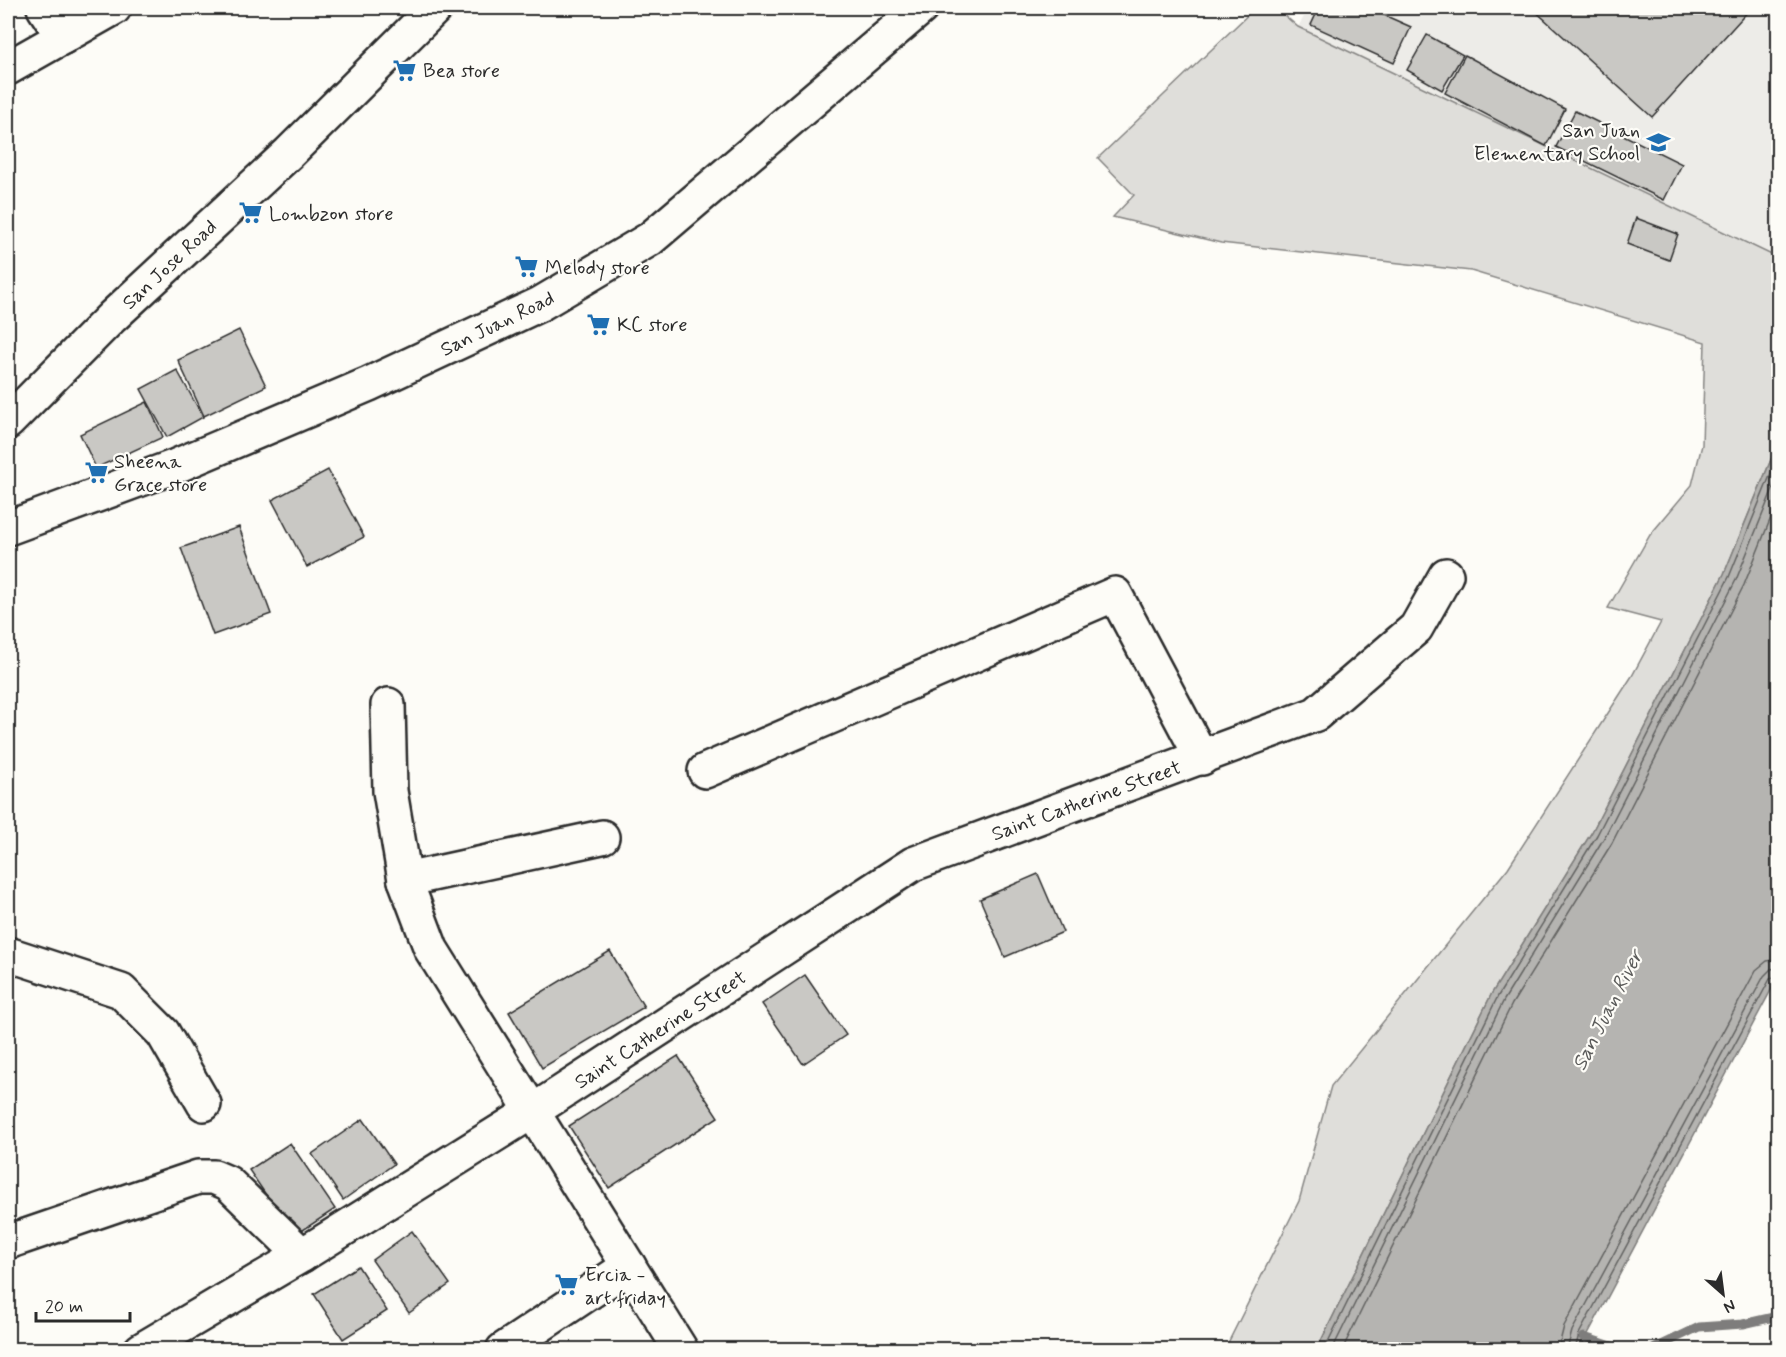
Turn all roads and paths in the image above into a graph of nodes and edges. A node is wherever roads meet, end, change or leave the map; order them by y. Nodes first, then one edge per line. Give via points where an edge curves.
1 (44, 8) edge
2 (114, 8) edge
3 (435, 8) edge
4 (921, 8) edge
5 (63, 37) junction
6 (8, 68) edge
7 (8, 422) edge
8 (8, 528) edge
9 (1446, 575) dead end
10 (388, 705) dead end
11 (1202, 758) junction
12 (705, 771) dead end
13 (602, 837) dead end
14 (405, 880) junction
15 (8, 954) edge
16 (204, 1104) dead end
17 (533, 1111) junction
18 (8, 1242) edge
19 (302, 1254) junction
20 (629, 1266) junction
21 (141, 1350) edge
22 (503, 1350) edge
23 (681, 1350) edge

1 - 5 street
2 - 5 street
3 - 7 street, San Jose Road
4 - 8 street, San Juan Road via 650,239 540,304 369,384 176,466
5 - 6 street
9 - 11 street, Saint Catherine Street via 1416,628 1316,714
10 - 14 street via 390,791
11 - 12 street via 1115,594
11 - 17 street, Saint Catherine Street via 913,864
13 - 14 street
14 - 17 street via 431,949
15 - 16 street via 121,991 163,1033
17 - 19 street, Saint Catherine Street
17 - 20 street
18 - 19 street via 198,1177 214,1177 228,1183
19 - 21 street, Saint Catherine Street
20 - 22 street
20 - 23 street

